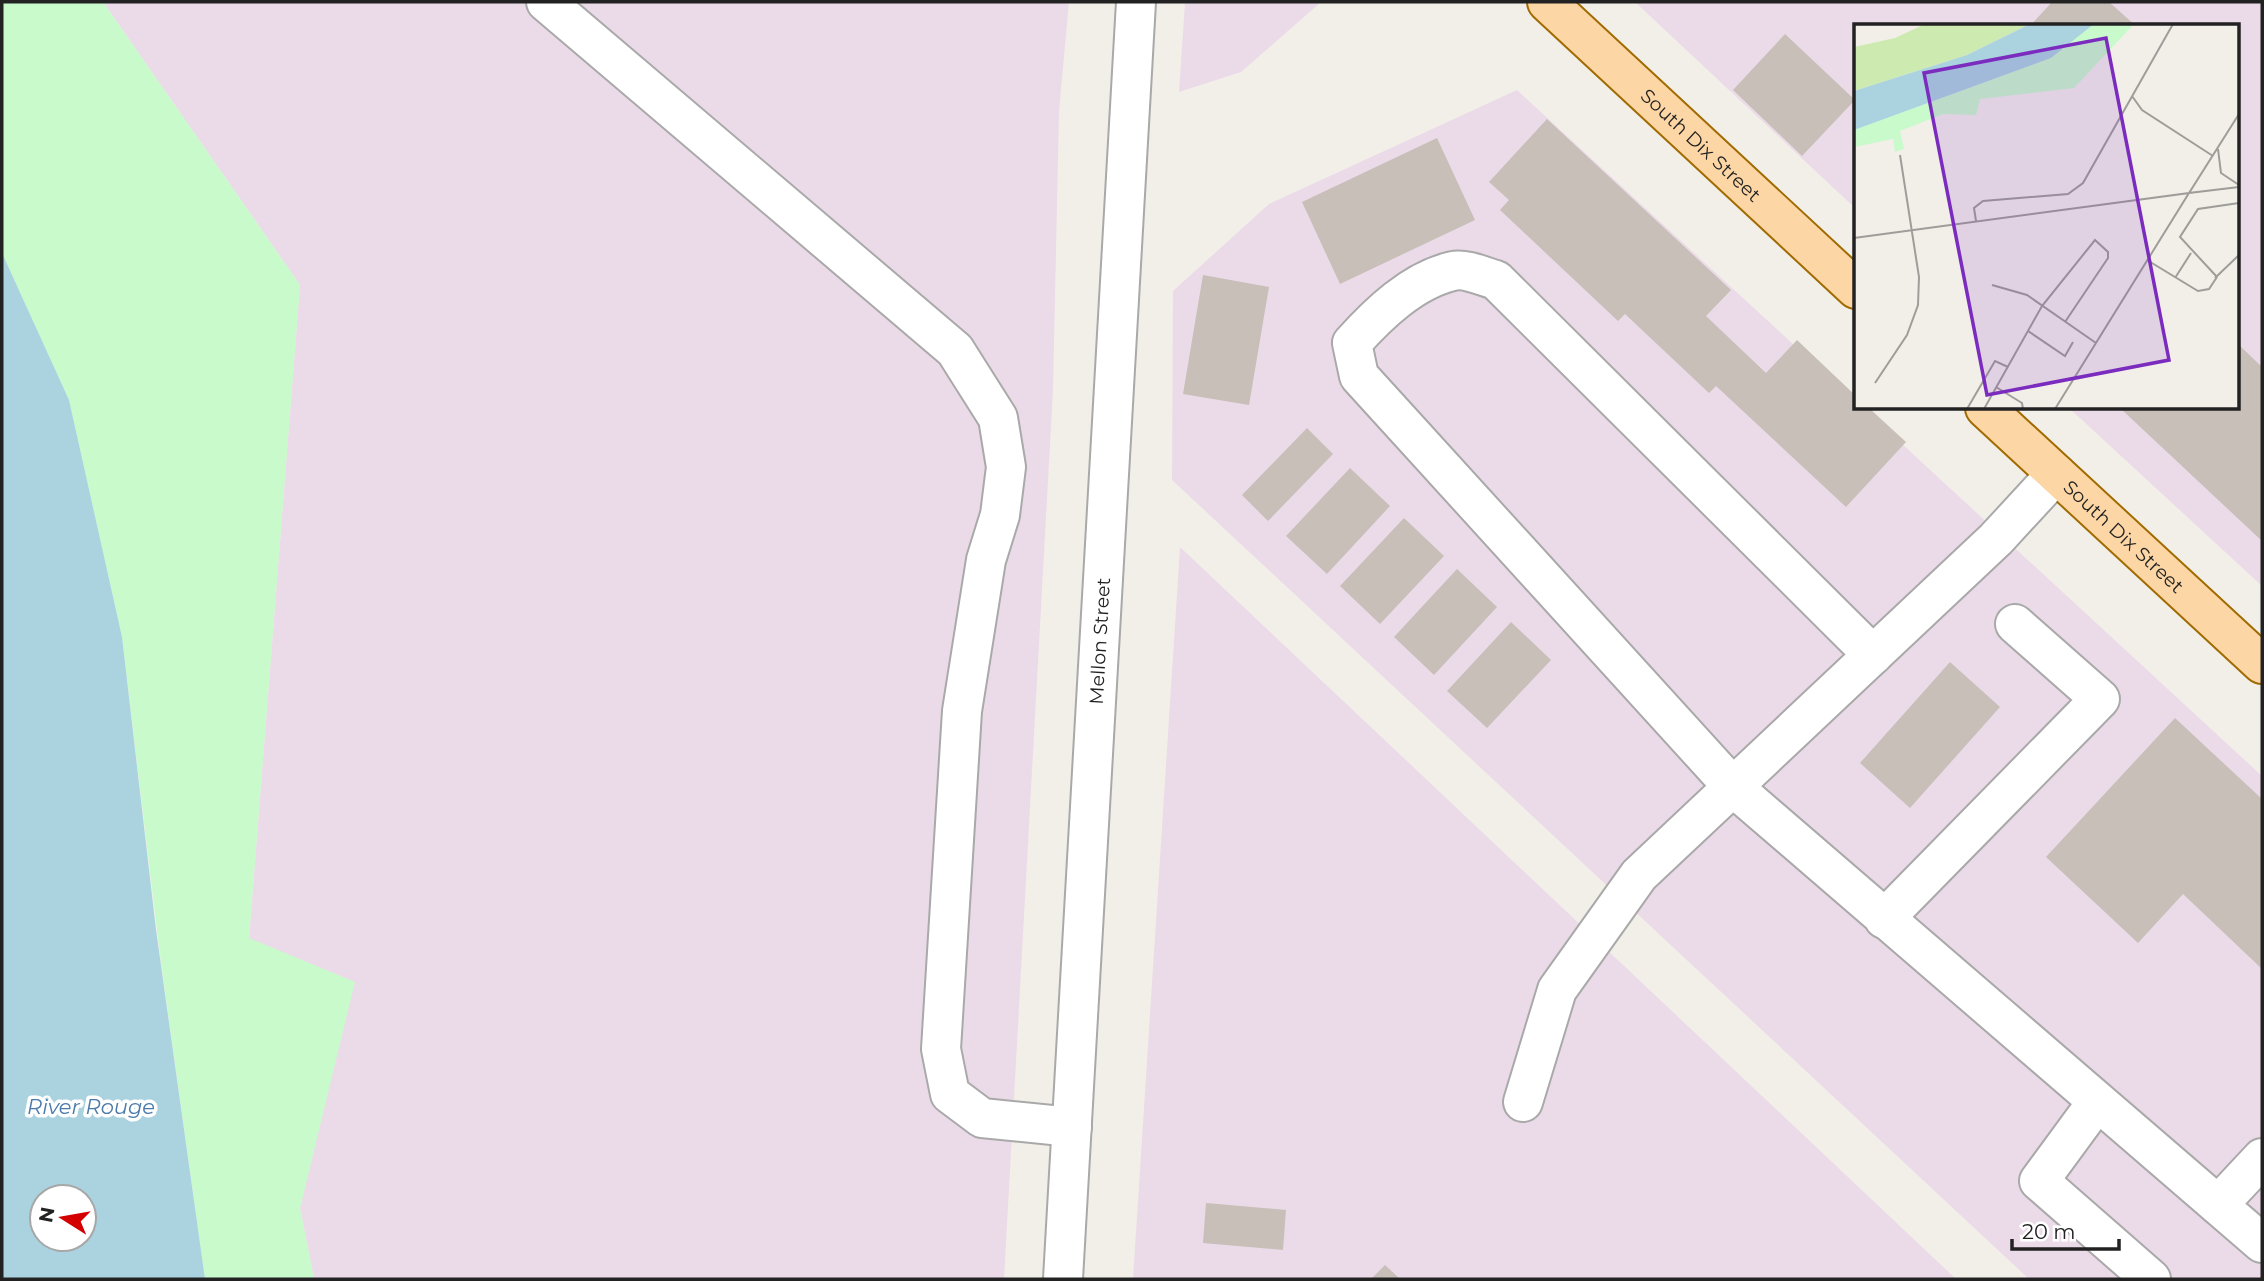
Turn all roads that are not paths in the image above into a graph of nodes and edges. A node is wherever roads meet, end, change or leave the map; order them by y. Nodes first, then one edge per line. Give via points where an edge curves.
1 (546, 2) edge
2 (1136, 2) edge
3 (1561, 6) edge
4 (1854, 287) edge
5 (1987, 410) edge
6 (2056, 474) junction
7 (2015, 624) dead end
8 (1873, 655) junction
9 (2262, 664) edge
10 (1733, 787) junction
11 (1884, 919) junction
12 (1523, 1102) dead end
13 (2097, 1102) junction
14 (1072, 1127) junction
15 (2262, 1158) edge
16 (2218, 1205) junction
17 (2262, 1243) edge
18 (1063, 1279) edge
19 (2151, 1279) edge

1 - 14 street via 955,350 998,418 1006,467 962,711 941,1049 950,1094 982,1118
2 - 14 street, Mellon Street
3 - 4 main road, South Dix Street
5 - 6 main road, South Dix Street
6 - 8 street via 1996,539
6 - 9 main road, South Dix Street
7 - 11 street via 2100,699
8 - 10 street
8 - 10 street via 1496,280 1455,270 1379,313 1352,343 1359,376
10 - 11 street
10 - 12 street via 1639,875 1557,990
11 - 13 street
13 - 16 street
13 - 19 street via 2039,1181
14 - 18 street, Mellon Street
15 - 16 street
16 - 17 street

